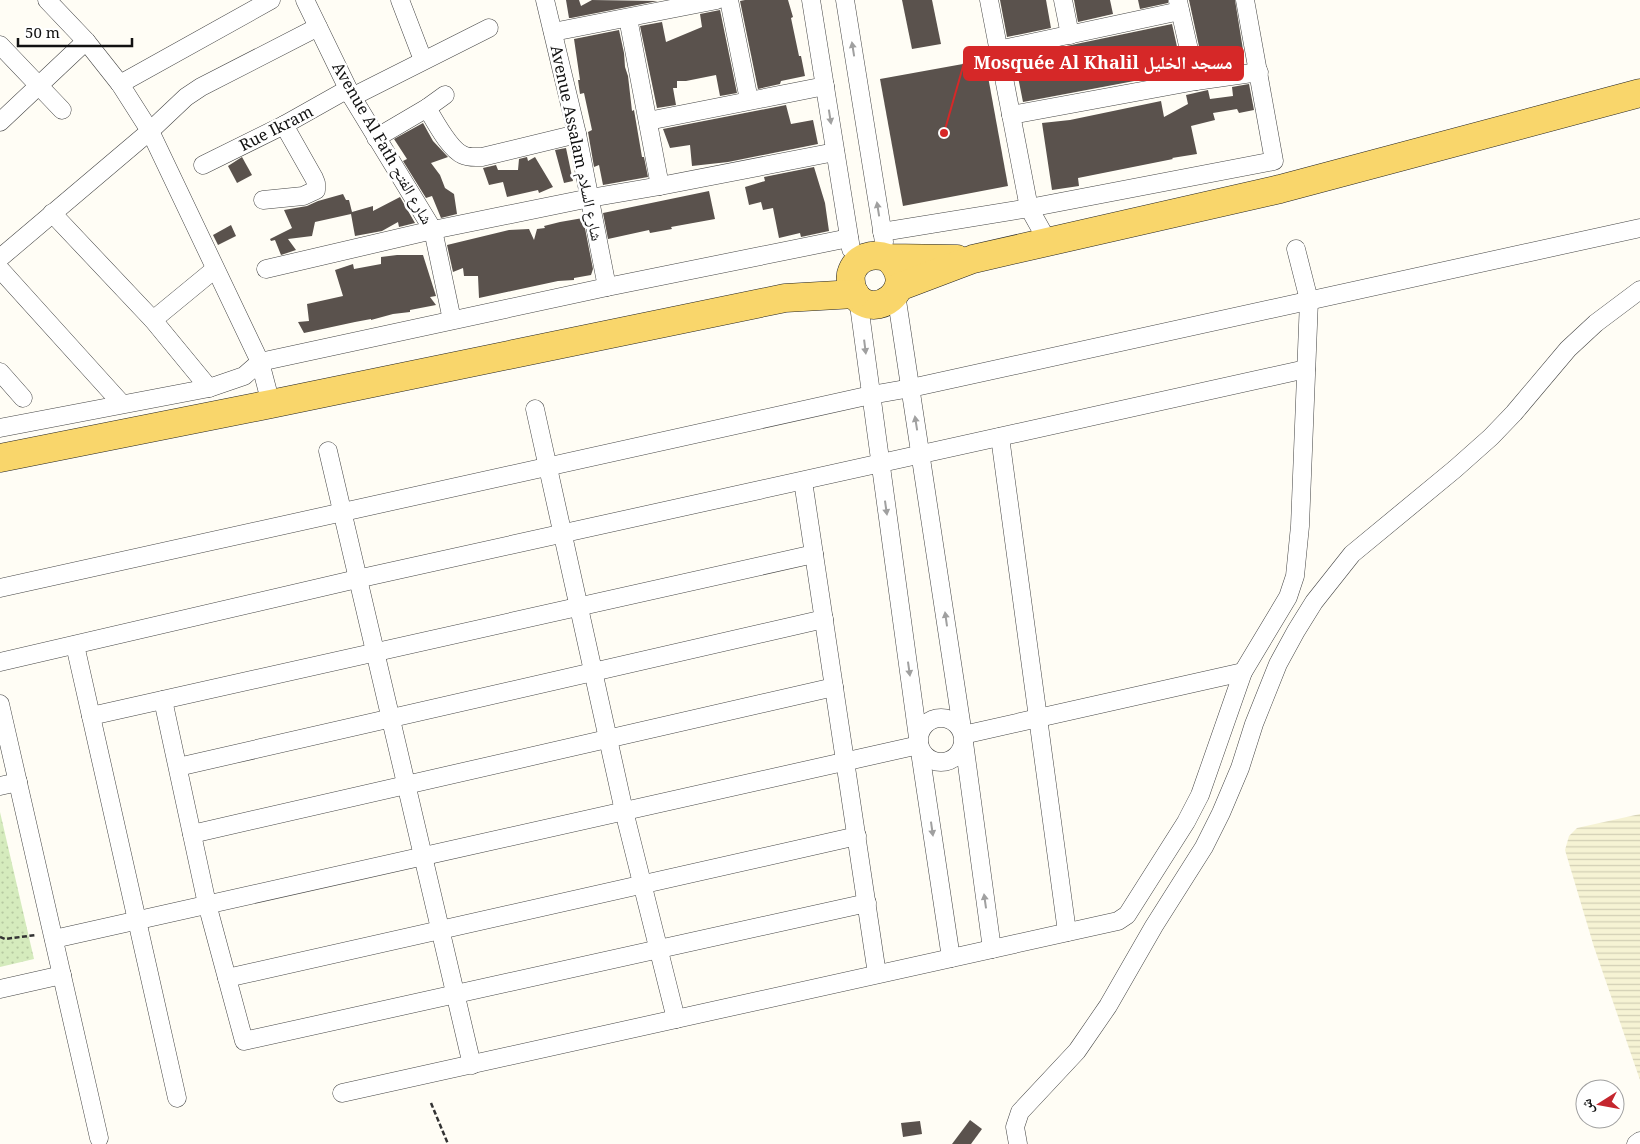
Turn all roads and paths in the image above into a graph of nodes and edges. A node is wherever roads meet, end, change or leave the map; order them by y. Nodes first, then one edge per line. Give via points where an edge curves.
1 (47, 0) edge
2 (272, 0) edge
3 (305, 0) edge
4 (400, 0) edge
5 (546, 0) edge
6 (717, 0) edge
7 (729, 0) edge
8 (811, 0) edge
9 (845, 0) edge
10 (989, 0) edge
11 (1063, 0) edge
12 (1245, 0) edge
13 (1179, 6) edge
14 (628, 18) junction
15 (318, 27) junction
16 (489, 28) dead end
17 (554, 32) junction
18 (1070, 35) junction
19 (86, 41) junction
20 (0, 46) edge
21 (998, 50) junction
22 (423, 60) junction
23 (1259, 72) junction
24 (1196, 81) junction
25 (120, 84) junction
26 (39, 86) junction
27 (825, 86) junction
28 (350, 93) junction
29 (1640, 93) edge
30 (445, 95) dead end
31 (748, 100) junction
32 (427, 108) junction
33 (62, 110) dead end
34 (1011, 115) junction
35 (648, 121) junction
36 (0, 122) edge
37 (284, 125) junction
38 (150, 131) junction
39 (577, 134) junction
40 (376, 138) junction
41 (835, 152) junction
42 (1274, 161) junction
43 (203, 165) dead end
44 (660, 186) junction
45 (1280, 188) junction
46 (590, 198) junction
47 (262, 200) dead end
48 (1029, 208) junction
49 (52, 213) junction
50 (1640, 228) edge
51 (434, 230) junction
52 (849, 238) junction
53 (1048, 242) junction
54 (886, 249) junction
55 (1296, 249) dead end
56 (0, 258) edge
57 (974, 259) junction
58 (0, 268) edge
59 (215, 269) junction
60 (266, 269) dead end
61 (855, 282) junction
62 (607, 287) junction
63 (897, 290) junction
64 (1640, 290) edge
65 (1309, 300) junction
66 (153, 320) junction
67 (452, 320) junction
68 (260, 362) junction
69 (1306, 369) junction
70 (0, 372) edge
71 (209, 388) junction
72 (910, 388) junction
73 (871, 395) junction
74 (22, 398) dead end
75 (122, 404) junction
76 (271, 404) junction
77 (535, 409) dead end
78 (0, 428) edge
79 (1000, 437) junction
80 (328, 451) dead end
81 (921, 454) junction
82 (0, 458) edge
83 (880, 464) junction
84 (548, 468) junction
85 (802, 481) junction
86 (342, 513) junction
87 (564, 534) junction
88 (814, 554) junction
89 (357, 579) junction
90 (0, 588) edge
91 (580, 607) junction
92 (824, 619) junction
93 (75, 645) junction
94 (374, 652) junction
95 (0, 662) edge
96 (594, 672) junction
97 (1243, 672) junction
98 (834, 686) junction
99 (163, 700) junction
100 (0, 704) edge
101 (91, 716) junction
102 (1038, 718) junction
103 (390, 719) junction
104 (963, 735) junction
105 (609, 738) junction
106 (919, 744) junction
107 (846, 761) junction
108 (178, 767) junction
109 (18, 782) junction
110 (405, 785) junction
111 (0, 786) edge
112 (624, 811) junction
113 (192, 834) junction
114 (857, 836) junction
115 (422, 856) junction
116 (642, 885) junction
117 (867, 903) junction
118 (207, 904) junction
119 (137, 920) junction
120 (440, 930) junction
121 (1067, 932) junction
122 (53, 935) junction
123 (0, 937) edge
124 (658, 949) junction
125 (992, 949) junction
126 (951, 958) junction
127 (878, 974) junction
128 (62, 975) junction
129 (227, 978) junction
130 (0, 989) edge
131 (455, 994) junction
132 (676, 1019) junction
133 (472, 1064) junction
134 (342, 1093) dead end
135 (177, 1098) dead end
136 (431, 1103) dead end
137 (99, 1138) dead end
138 (1640, 1141) edge
139 (448, 1144) edge
140 (1018, 1144) edge
141 (1636, 1144) edge

1 - 19 street
2 - 25 street
3 - 15 street, Avenue Al Fath شارع الفتح
4 - 22 street
5 - 17 street, Avenue Assalam شارع السلام
6 - 14 street
7 - 31 street
8 - 27 street
54 -> 9 street
10 - 21 street
11 - 18 street
12 - 23 street
13 - 18 street
13 - 24 street
14 - 17 street
14 - 35 street
15 - 28 street, Avenue Al Fath شارع الفتح
15 - 38 street via 201,87
16 - 22 street, Rue Ikram
17 - 39 street, Avenue Assalam شارع السلام
18 - 21 street
19 - 25 street
19 - 26 street
20 - 26 street
21 - 34 street
22 - 28 street, Rue Ikram
23 - 24 street
23 - 42 street
24 - 34 street
25 - 38 street
26 - 33 street
26 - 36 street
27 - 31 street
27 -> 41 street
28 - 37 street, Rue Ikram
28 - 40 street, Avenue Al Fath شارع الفتح
29 - 45 main road
30 - 32 street
31 - 35 street
32 - 39 street via 456,151 464,156 482,156
32 - 40 street
34 - 48 street
35 - 44 street
37 - 43 street, Rue Ikram
37 - 47 street via 316,183 316,190 303,196
38 - 49 street
38 - 59 street
39 - 46 street, Avenue Assalam شارع السلام
40 - 51 street, Avenue Al Fath شارع الفتح
41 - 44 street
41 - 52 street
42 - 45 street
42 - 48 street
44 - 46 street
45 - 53 main road
46 - 51 street
46 - 62 street, Avenue Assalam شارع السلام
48 - 53 street
48 - 54 street
49 - 56 street
49 - 66 street
50 - 65 street
51 - 60 street
51 - 67 street, Avenue Al Fath شارع الفتح
52 - 61 street
52 - 62 street
53 - 57 main road
54 - 57 main road
54 - 61 main road via 860,260
54 - 63 main road via 898,271
55 - 65 street
57 - 63 main road
58 - 75 street
59 - 66 street
59 - 68 street
61 - 63 main road via 865,303 874,305 890,300
61 -> 73 street
61 - 76 main road
62 - 67 street
63 - 72 street
64 - 140 street via 1568,349 1491,437 1352,554 1314,602 1278,664 1240,768 1204,847 1108,1006 1077,1051 1020,1112 1015,1127
65 - 69 street
65 - 72 street
66 - 71 street
67 - 68 street
68 - 71 street via 244,376
68 - 76 street
69 - 79 street
69 - 97 street via 1295,576 1288,597
70 - 74 street
71 - 75 street
72 - 73 street
81 -> 72 street
73 - 83 street
73 - 84 street
75 - 78 street
76 - 82 main road
77 - 84 street
79 - 81 street
79 - 102 street
80 - 86 street
81 - 83 street
104 -> 81 street
83 - 85 street
83 -> 106 street
84 - 86 street
84 - 87 street
85 - 87 street
85 - 88 street
86 - 89 street
86 - 90 street
87 - 89 street
87 - 91 street
88 - 91 street
88 - 92 street
89 - 93 street
89 - 94 street
91 - 94 street
91 - 96 street
92 - 96 street
92 - 98 street
93 - 95 street
93 - 101 street
94 - 99 street
94 - 103 street
96 - 103 street
96 - 105 street
97 - 102 street
97 - 121 street via 1200,796 1127,915 1118,921
98 - 105 street
98 - 107 street
99 - 101 street
99 - 108 street
100 - 109 street
101 - 119 street
102 - 104 street
102 - 121 street
103 - 108 street
103 - 110 street
104 - 106 street via 954,722 940,718 926,724
104 - 106 street via 962,749 953,760 946,762 932,761
125 -> 104 street
105 - 110 street
105 - 112 street
106 - 107 street
106 -> 126 street
107 - 112 street
107 - 114 street
108 - 113 street
109 - 111 street
109 - 122 street
110 - 113 street
110 - 115 street
112 - 115 street
112 - 116 street
113 - 118 street
114 - 116 street
114 - 117 street
115 - 118 street
115 - 120 street
116 - 120 street
116 - 124 street
117 - 124 street
117 - 127 street
118 - 119 street
118 - 129 street
119 - 122 street
119 - 135 street
120 - 129 street
120 - 131 street
121 - 125 street
122 - 123 path
122 - 128 street
124 - 131 street
124 - 132 street
125 - 126 street
126 - 127 street
127 - 132 street
128 - 130 street
128 - 137 street
129 - 131 street via 244,1041
131 - 133 street
132 - 133 street
133 - 134 street
136 - 139 path
138 - 141 street

